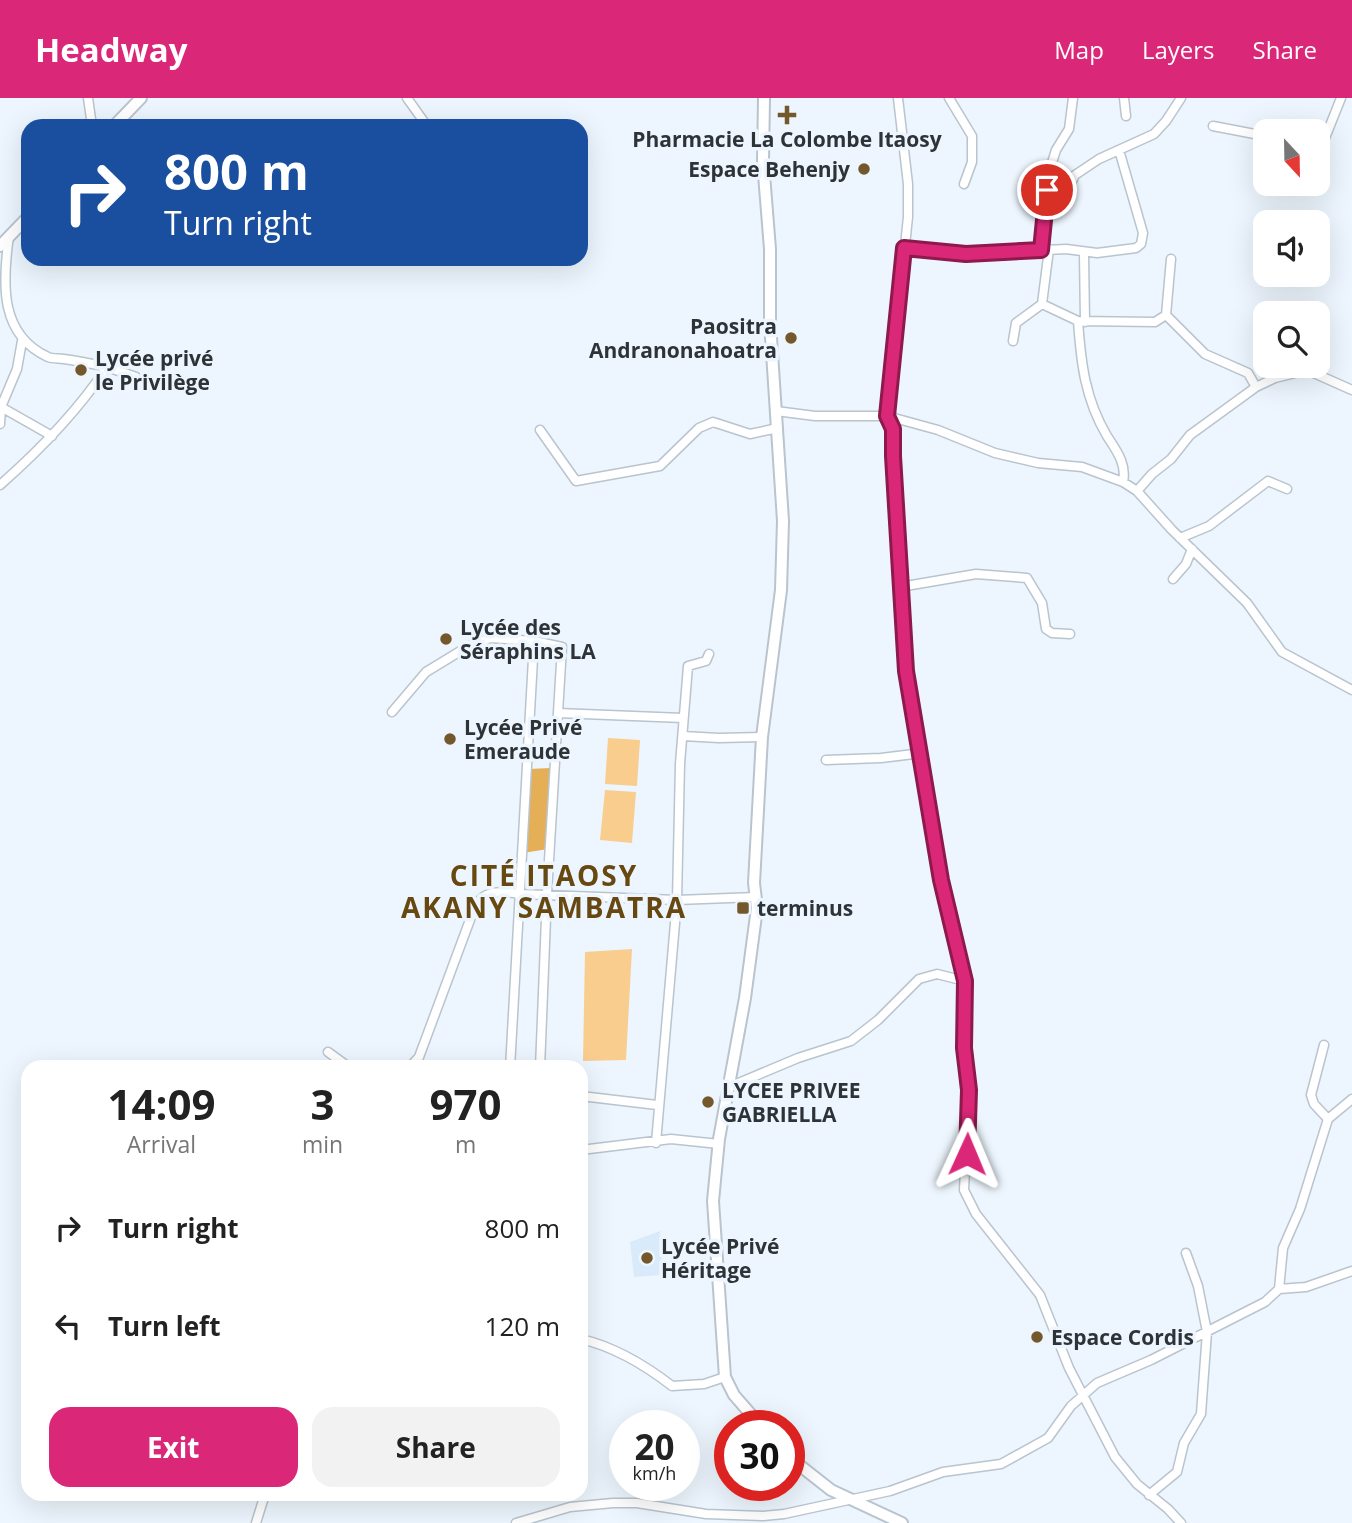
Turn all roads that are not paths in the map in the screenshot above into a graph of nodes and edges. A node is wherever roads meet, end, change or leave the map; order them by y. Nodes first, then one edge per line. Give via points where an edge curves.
1 (88, 98) edge
2 (141, 98) edge
3 (407, 98) edge
4 (764, 98) edge
5 (898, 98) edge
6 (949, 98) edge
7 (1073, 98) edge
8 (1124, 98) edge
9 (1181, 98) edge
10 (1341, 98) edge
11 (1126, 116) dead end
12 (91, 119) edge
13 (121, 119) edge
14 (422, 119) edge
15 (1213, 126) dead end
16 (1330, 126) edge
17 (1253, 134) edge
18 (1119, 150) junction
19 (964, 184) dead end
20 (1062, 202) dead end
21 (21, 224) edge
22 (9, 236) junction
23 (0, 246) edge
24 (904, 248) junction
25 (1045, 249) junction
26 (1084, 253) junction
27 (1171, 259) dead end
28 (1042, 304) junction
29 (1166, 316) junction
30 (1082, 321) junction
31 (22, 341) junction
32 (1013, 341) dead end
33 (107, 367) junction
34 (136, 377) dead end
35 (1256, 387) junction
36 (1352, 390) edge
37 (1, 407) edge
38 (776, 411) junction
39 (887, 416) junction
40 (0, 424) edge
41 (778, 428) junction
42 (540, 429) dead end
43 (52, 436) junction
44 (1123, 482) junction
45 (0, 485) edge
46 (1287, 489) dead end
47 (1137, 491) junction
48 (1180, 538) junction
49 (1192, 549) junction
50 (1173, 579) dead end
51 (900, 587) junction
52 (1070, 634) dead end
53 (534, 641) junction
54 (709, 654) dead end
55 (1352, 690) edge
56 (392, 712) dead end
57 (558, 712) junction
58 (683, 718) junction
59 (683, 736) junction
60 (762, 737) junction
61 (922, 753) junction
62 (826, 760) dead end
63 (547, 893) junction
64 (519, 894) junction
65 (756, 897) junction
66 (677, 900) junction
67 (965, 981) junction
68 (1324, 1045) dead end
69 (328, 1052) dead end
70 (339, 1060) edge
71 (416, 1060) edge
72 (510, 1060) edge
73 (540, 1060) edge
74 (729, 1087) junction
75 (588, 1097) edge
76 (1352, 1099) edge
77 (657, 1105) junction
78 (1328, 1119) junction
79 (656, 1143) junction
80 (719, 1144) junction
81 (588, 1149) edge
82 (1186, 1253) dead end
83 (1352, 1271) edge
84 (1279, 1289) junction
85 (1208, 1332) junction
86 (588, 1341) edge
87 (725, 1377) junction
88 (1082, 1394) junction
89 (747, 1410) edge
90 (805, 1472) edge
91 (1149, 1495) junction
92 (263, 1501) edge
93 (852, 1501) junction
94 (256, 1523) edge
95 (516, 1523) edge
96 (902, 1523) edge
97 (1181, 1523) edge

1 - 12 street
2 - 13 street
3 - 14 street
4 - 38 street
5 - 24 street via 908,184
6 - 19 street via 972,136 972,162
7 - 25 street via 1069,129 1050,169
8 - 11 street
9 - 18 street via 1160,129
10 - 16 street
15 - 17 street
18 - 20 street via 1075,175
18 - 26 street via 1143,239 1130,250
21 - 22 street
22 - 23 street
22 - 31 street via 3,313
24 - 25 street via 966,254
24 - 39 street
25 - 26 street
25 - 28 street
26 - 30 street
27 - 29 street
28 - 30 street
28 - 32 street via 1016,323
29 - 30 street via 1155,322
29 - 35 street via 1205,355 1248,373
30 - 44 street via 1086,390 1121,460
31 - 33 street via 50,358
31 - 37 street via 17,369
33 - 34 street
33 - 43 street
35 - 36 street via 1307,370
35 - 47 street via 1189,435
37 - 40 street
37 - 43 street
38 - 39 street
38 - 41 street
39 - 44 street via 995,453 1082,467
39 - 51 street via 893,429
41 - 42 street via 750,434 713,422 699,428 660,466 576,481
41 - 60 street via 781,590
43 - 45 street
44 - 47 street
46 - 48 street via 1272,480 1264,482 1217,521
47 - 48 street
48 - 49 street
49 - 50 street
49 - 55 street via 1247,603 1282,652
51 - 52 street via 976,574 1027,578 1042,603 1046,629
51 - 61 street via 906,671
53 - 56 street via 490,638 467,647 426,672
53 - 57 street via 562,647
53 - 64 street
54 - 58 street via 706,661 688,666
57 - 58 street
57 - 63 street
58 - 59 street
59 - 60 street
59 - 66 street
60 - 65 street
61 - 62 street
61 - 67 street via 941,880
63 - 64 street
63 - 66 street
63 - 73 street
64 - 71 street via 498,891 477,901
64 - 72 street
65 - 66 street
65 - 74 street
66 - 77 street
67 - 74 street via 937,974 919,979 851,1041
67 - 88 street via 969,1090 964,1190 976,1213 1040,1295
68 - 78 street via 1311,1095
69 - 70 street
74 - 80 street
75 - 77 street
76 - 78 street
77 - 79 street
78 - 84 street via 1283,1248
79 - 80 street via 671,1139
79 - 81 street
80 - 87 street via 713,1201
82 - 85 street
83 - 84 street via 1306,1287
84 - 85 street via 1265,1302
85 - 88 street
85 - 91 street via 1201,1414 1184,1443 1177,1472
86 - 87 street via 648,1367 672,1386
87 - 89 street
88 - 91 street via 1115,1457
88 - 93 street via 1048,1438 1027,1452 1001,1464 943,1472
90 - 93 street
91 - 97 street
92 - 94 street
93 - 95 street via 763,1516 612,1503 570,1507
93 - 96 street

